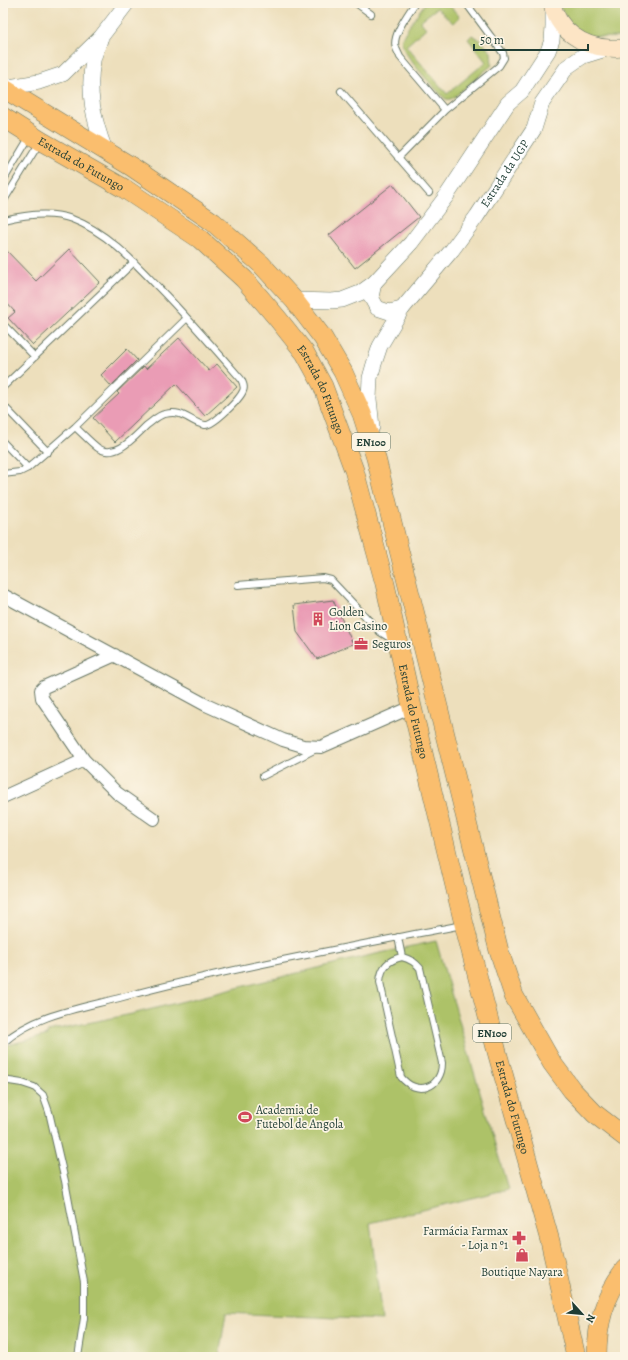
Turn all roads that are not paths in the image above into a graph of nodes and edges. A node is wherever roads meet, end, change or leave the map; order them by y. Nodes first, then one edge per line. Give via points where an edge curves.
1 (127, 3) edge
2 (356, 3) edge
3 (416, 3) edge
4 (466, 3) edge
5 (552, 6) edge
6 (371, 14) dead end
7 (101, 38) junction
8 (617, 48) edge
9 (3, 88) edge
10 (341, 91) dead end
11 (445, 110) junction
12 (3, 118) edge
13 (36, 138) junction
14 (105, 150) junction
15 (398, 158) junction
16 (3, 181) edge
17 (429, 193) dead end
18 (3, 202) edge
19 (3, 220) edge
20 (134, 262) junction
21 (374, 283) junction
22 (294, 300) junction
23 (402, 309) junction
24 (187, 318) junction
25 (3, 324) edge
26 (35, 357) junction
27 (3, 387) edge
28 (3, 405) edge
29 (75, 427) junction
30 (3, 442) edge
31 (48, 452) junction
32 (376, 458) junction
33 (28, 468) junction
34 (3, 474) edge
35 (238, 585) dead end
36 (3, 595) edge
37 (398, 643) junction
38 (115, 655) junction
39 (412, 707) junction
40 (322, 747) junction
41 (84, 760) junction
42 (263, 776) dead end
43 (3, 797) edge
44 (154, 819) dead end
45 (464, 924) junction
46 (398, 937) junction
47 (402, 957) junction
48 (3, 1043) edge
49 (3, 1080) edge
50 (625, 1137) edge
51 (625, 1269) edge
52 (78, 1357) edge
53 (576, 1357) edge
54 (597, 1357) edge

1 - 7 street
2 - 6 lane
3 - 11 lane via 399,29 395,48
4 - 11 lane via 503,53 504,58 499,66
5 - 8 main road via 563,27 576,39 590,45
5 - 21 street via 552,33 548,51 529,82 508,104 412,243
7 - 9 street via 63,74 39,82
7 - 14 street via 93,60 90,83 97,127
8 - 23 street, Estrada da UGP via 584,56 567,67 542,103 534,129 477,216
9 - 14 main road, Estrada do Futungo / EN100
10 - 15 lane
11 - 15 lane
12 - 13 main road, Estrada do Futungo / EN100
13 - 16 lane
13 - 18 lane
13 - 37 main road, Estrada do Futungo / EN100 via 125,189 200,239 244,279 305,353 323,386 354,470
14 - 22 main road, Estrada do Futungo / EN100 via 212,222 261,264
15 - 17 lane
19 - 20 lane via 18,216 52,215 71,218 88,225
20 - 24 lane
20 - 26 lane
21 - 22 street via 360,293 342,300
21 - 23 street via 371,297 377,308 389,312
22 - 32 main road, Estrada do Futungo / EN100 via 323,338 344,372 362,414
23 - 32 street, Estrada da UGP via 380,346 370,378 370,419
24 - 29 lane
24 - 29 lane via 242,379 244,390 240,397 209,425 201,424 180,413 157,416 123,446 108,452 99,449
25 - 26 lane
26 - 27 lane
28 - 31 lane
29 - 31 lane
30 - 33 lane
31 - 33 lane
32 - 50 main road, Estrada do Futungo / EN100 via 499,951 514,996 552,1063 572,1090 595,1114
33 - 34 lane via 20,472
35 - 37 lane via 323,578 331,580 380,632
36 - 38 street
37 - 39 main road, Estrada do Futungo / EN100
38 - 40 street via 206,705 283,740 303,746
38 - 41 street via 41,690 42,698
39 - 40 street
39 - 45 main road, Estrada do Futungo / EN100
40 - 42 lane
41 - 43 street
41 - 44 street via 117,793
45 - 46 lane
45 - 53 main road, Estrada do Futungo / EN100 via 550,1241
46 - 47 lane
46 - 48 lane via 219,973 58,1014 30,1025
47 - 47 lane via 416,962 420,968 442,1063 440,1077 424,1088 411,1086 402,1077 380,982 380,974 388,962
49 - 52 lane via 34,1087 43,1095 49,1112 84,1282 84,1318
51 - 54 main road via 609,1294 602,1313 597,1333

